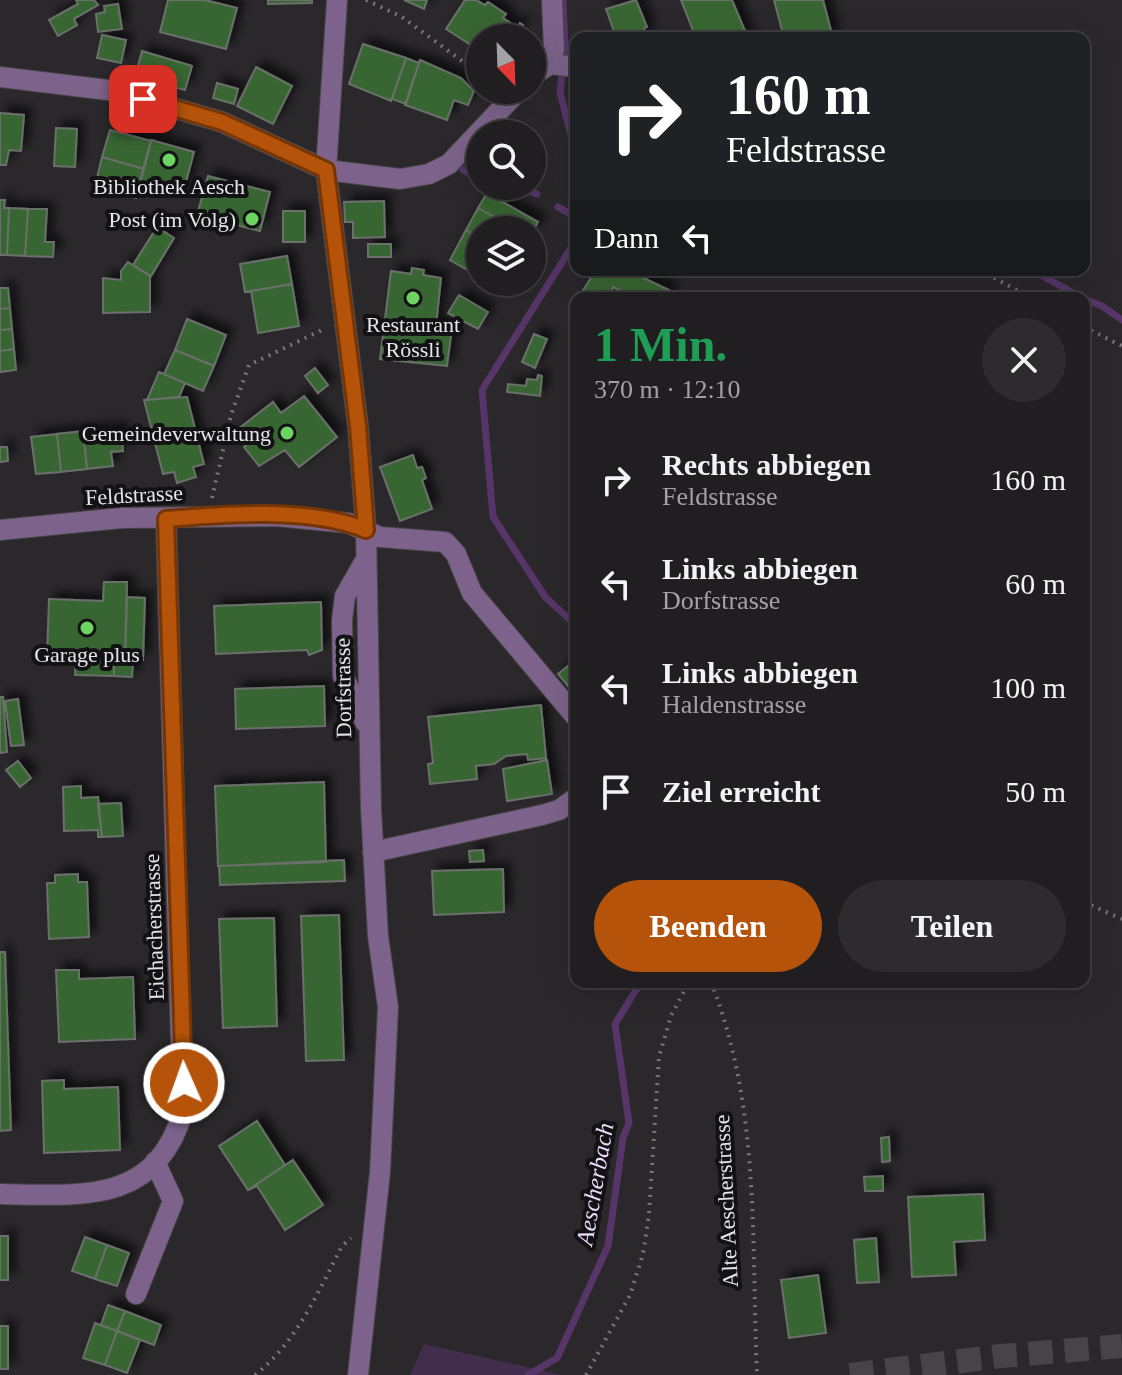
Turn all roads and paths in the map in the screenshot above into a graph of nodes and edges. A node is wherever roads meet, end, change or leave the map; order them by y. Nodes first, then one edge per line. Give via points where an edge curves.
1 (337, 0) edge
2 (366, 0) edge
3 (552, 0) edge
4 (466, 64) edge
5 (550, 64) junction
6 (570, 66) edge
7 (546, 67) edge
8 (0, 77) edge
9 (507, 104) edge
10 (326, 170) junction
11 (991, 276) edge
12 (1020, 292) edge
13 (322, 330) dead end
14 (1090, 330) edge
15 (1122, 346) edge
16 (207, 516) junction
17 (166, 519) junction
18 (0, 530) edge
19 (366, 530) junction
20 (570, 710) edge
21 (570, 802) edge
22 (373, 852) junction
23 (1090, 905) edge
24 (1122, 919) edge
25 (686, 988) edge
26 (713, 988) edge
27 (155, 1162) junction
28 (0, 1194) edge
29 (374, 1234) junction
30 (136, 1294) dead end
31 (255, 1375) edge
32 (358, 1375) edge
33 (586, 1375) edge
34 (757, 1375) edge

1 - 10 street, Dorfstrasse
2 - 4 path via 402,17
3 - 5 street
5 - 6 street
5 - 7 street
8 - 10 street via 116,91 222,122
9 - 10 street via 449,164 429,174 400,179
10 - 19 street, Dorfstrasse
11 - 12 path
13 - 16 path via 249,365
14 - 15 path
16 - 17 street, Feldstrasse
16 - 19 street, Feldstrasse via 277,516 348,523
17 - 18 street, Feldstrasse
17 - 27 street, Eichacherstrasse via 184,1083 178,1130
19 - 20 street via 380,537 445,542 456,554 472,593
19 - 22 street, Dorfstrasse
21 - 22 street via 542,815
22 - 29 street, Dorfstrasse via 388,1007
23 - 24 path
25 - 33 path via 659,1057 643,1254 630,1295
26 - 34 path, Alte Aescherstrasse via 739,1067 747,1118
27 - 28 street, Eichacherstrasse via 119,1187 92,1195
27 - 30 street via 173,1201
29 - 31 path via 355,1235 342,1246 305,1318 274,1360
29 - 32 street, Dorfstrasse

